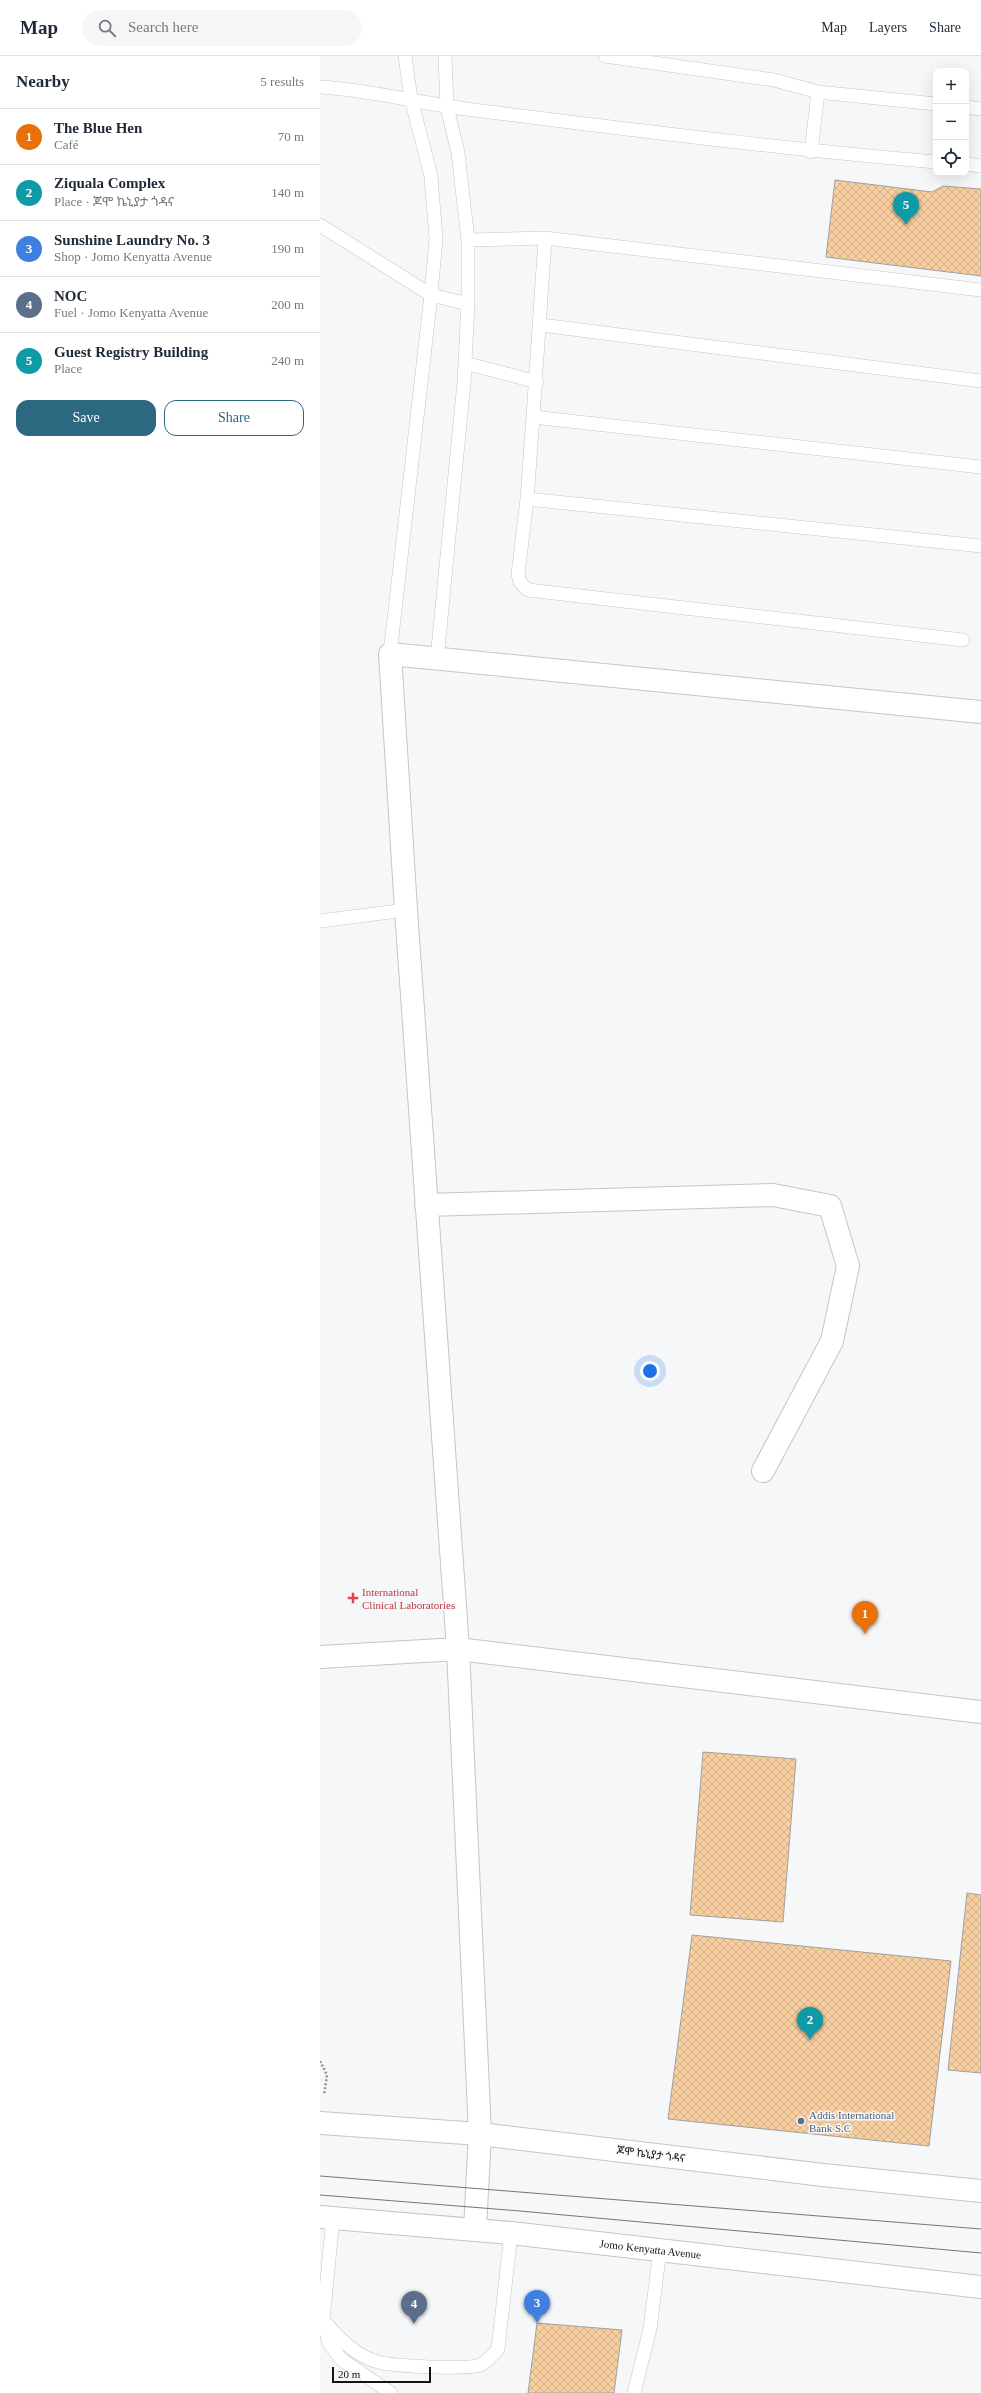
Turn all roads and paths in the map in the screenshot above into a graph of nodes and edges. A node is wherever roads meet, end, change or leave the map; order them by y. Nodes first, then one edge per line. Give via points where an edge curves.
1 (405, 56) edge
2 (445, 56) edge
3 (605, 56) edge
4 (320, 87) edge
5 (818, 92) junction
6 (411, 99) junction
7 (933, 104) edge
8 (447, 107) junction
9 (969, 107) edge
10 (981, 109) edge
11 (811, 152) junction
12 (933, 162) edge
13 (969, 164) edge
14 (981, 166) edge
15 (320, 225) edge
16 (545, 238) junction
17 (468, 240) junction
18 (981, 290) edge
19 (431, 295) junction
20 (468, 304) junction
21 (541, 325) junction
22 (465, 363) junction
23 (981, 380) edge
24 (536, 382) junction
25 (533, 417) junction
26 (981, 467) edge
27 (527, 499) junction
28 (981, 546) edge
29 (963, 640) dead end
30 (390, 654) junction
31 (437, 659) junction
32 (981, 712) edge
33 (406, 910) junction
34 (320, 921) edge
35 (426, 1205) junction
36 (763, 1471) dead end
37 (458, 1649) junction
38 (320, 1657) edge
39 (981, 1712) edge
40 (320, 2061) edge
41 (320, 2123) edge
42 (480, 2134) junction
43 (981, 2191) edge
44 (327, 2218) edge
45 (476, 2229) junction
46 (511, 2233) junction
47 (660, 2250) junction
48 (981, 2287) edge
49 (323, 2320) junction
50 (391, 2393) edge
51 (634, 2393) edge

1 - 6 lane
2 - 8 lane
3 - 5 lane via 774,80
4 - 6 lane
5 - 7 lane
5 - 11 lane
6 - 8 lane
6 - 19 lane via 431,176 436,239
8 - 11 lane
8 - 17 lane via 458,153
9 - 10 lane
11 - 12 lane
13 - 14 lane
15 - 19 lane
16 - 17 lane
16 - 18 lane
16 - 21 lane
17 - 20 lane
19 - 20 lane
19 - 30 lane
20 - 22 lane
21 - 23 lane
21 - 24 lane
22 - 24 lane
22 - 31 lane
24 - 25 lane
25 - 26 lane
25 - 27 lane
27 - 28 lane
27 - 29 lane via 518,574 520,582 528,590
30 - 31 street
30 - 33 street
31 - 32 street
33 - 34 lane
33 - 35 street
35 - 36 street via 773,1195 830,1206 848,1266 832,1341
35 - 37 street
37 - 38 street
37 - 39 street
37 - 42 street
40 - 41 path via 327,2075
41 - 42 street, ጆሞ ኬኒያታ ጎዳና
42 - 43 street, ጆሞ ኬኒያታ ጎዳና
42 - 45 street
44 - 45 street, Jomo Kenyatta Avenue
44 - 49 lane
45 - 46 street, Jomo Kenyatta Avenue
46 - 47 street, Jomo Kenyatta Avenue
46 - 49 lane via 498,2349 479,2365 435,2367 378,2362 344,2344
47 - 48 street, Jomo Kenyatta Avenue
47 - 51 lane via 650,2329
49 - 50 lane via 329,2343 341,2359

